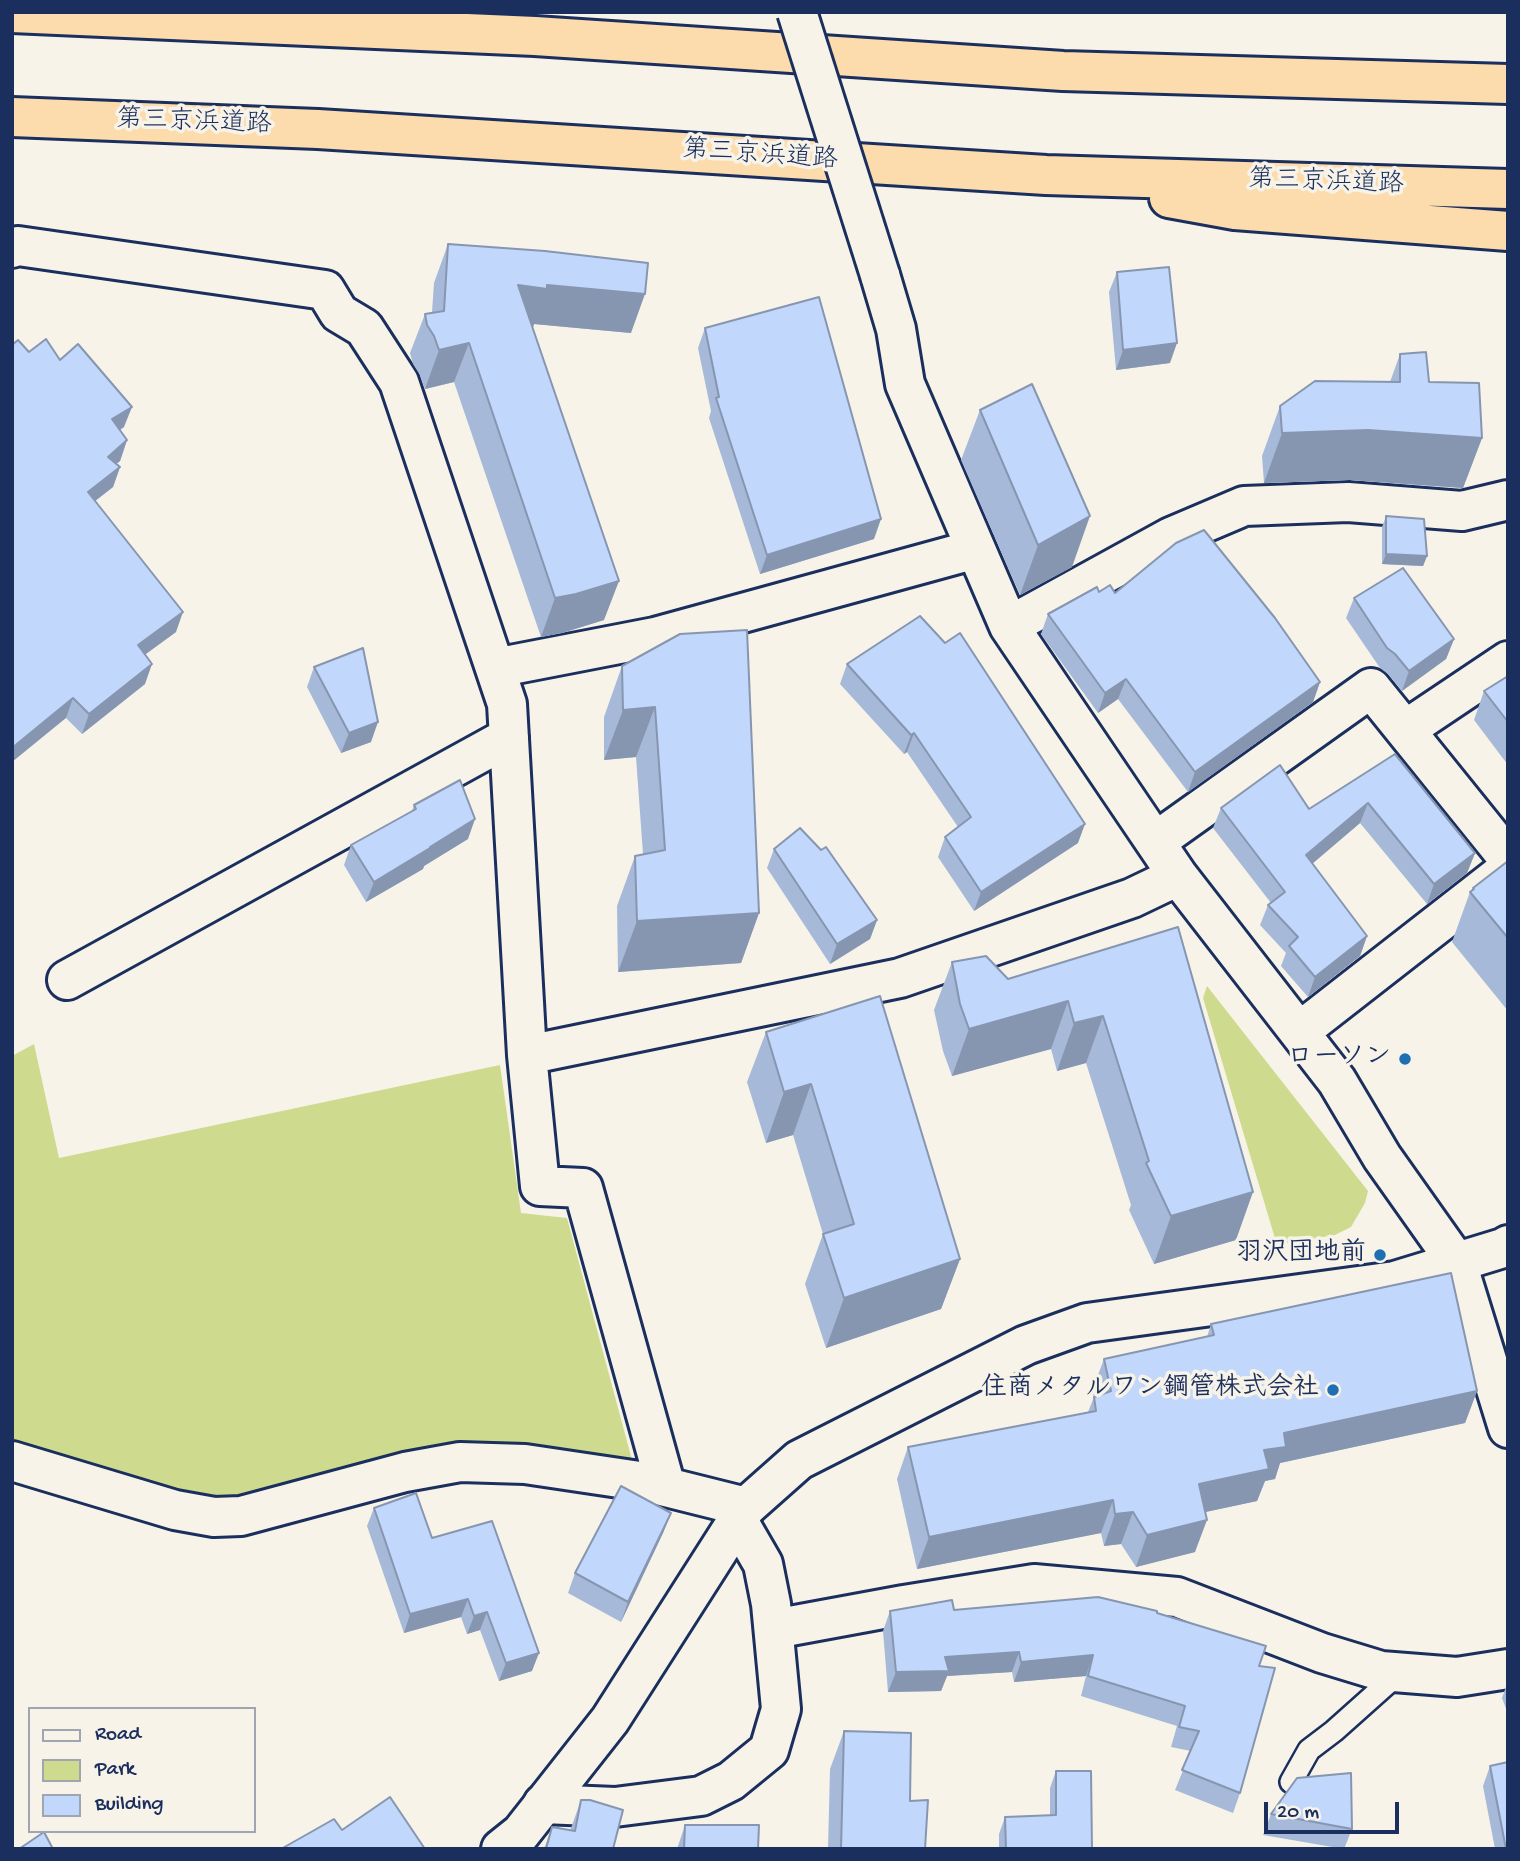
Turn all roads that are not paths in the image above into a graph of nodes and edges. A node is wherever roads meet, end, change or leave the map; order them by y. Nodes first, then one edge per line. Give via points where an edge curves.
1 (797, 12) edge
2 (12, 13) edge
3 (1508, 84) edge
4 (12, 117) edge
5 (1046, 175) junction
6 (1508, 189) edge
7 (1508, 231) edge
8 (12, 248) edge
9 (1508, 500) edge
10 (975, 549) junction
11 (1009, 626) junction
12 (1508, 661) edge
13 (495, 667) junction
14 (1405, 730) junction
15 (509, 737) junction
16 (1155, 842) junction
17 (1508, 858) edge
18 (1508, 869) edge
19 (1178, 876) junction
20 (67, 980) dead end
21 (1299, 1032) junction
22 (527, 1055) junction
23 (1508, 1245) edge
24 (1457, 1263) junction
25 (1508, 1428) edge
26 (12, 1461) edge
27 (666, 1487) junction
28 (742, 1513) junction
29 (774, 1629) junction
30 (1508, 1669) edge
31 (1399, 1673) junction
32 (1291, 1783) edge
33 (543, 1804) junction
34 (501, 1849) edge

1 - 10 street, bridge via 896,329 905,384
2 - 3 highway via 535,36 1063,71
4 - 5 highway, 第三京浜道路 via 318,129
5 - 6 highway, 第三京浜道路
5 - 7 highway via 1235,210
8 - 13 street via 325,290 339,313 365,328 399,382
9 - 11 street via 1462,511 1348,502 1244,506 1171,537
10 - 11 street
10 - 13 street via 655,637
11 - 16 street
12 - 14 street
13 - 15 street via 507,704
14 - 16 street via 1371,688
14 - 17 street
15 - 20 street
15 - 22 street
16 - 19 street
18 - 21 street
19 - 21 street
19 - 22 street via 1132,898 900,978
21 - 24 street via 1337,1081 1382,1157
22 - 27 street via 540,1186 583,1188
23 - 24 street
24 - 25 street
24 - 28 street via 1395,1281 1087,1323 1026,1345 799,1460
26 - 27 street via 175,1510 215,1517 241,1516 460,1462 525,1464
27 - 28 street
28 - 29 street via 763,1564
28 - 33 street via 610,1720
29 - 31 street via 1034,1584 1177,1597 1322,1653
29 - 33 street via 781,1709 768,1750 731,1781 701,1796 615,1807
30 - 31 street via 1457,1677
31 - 32 lane via 1309,1750
33 - 34 street

